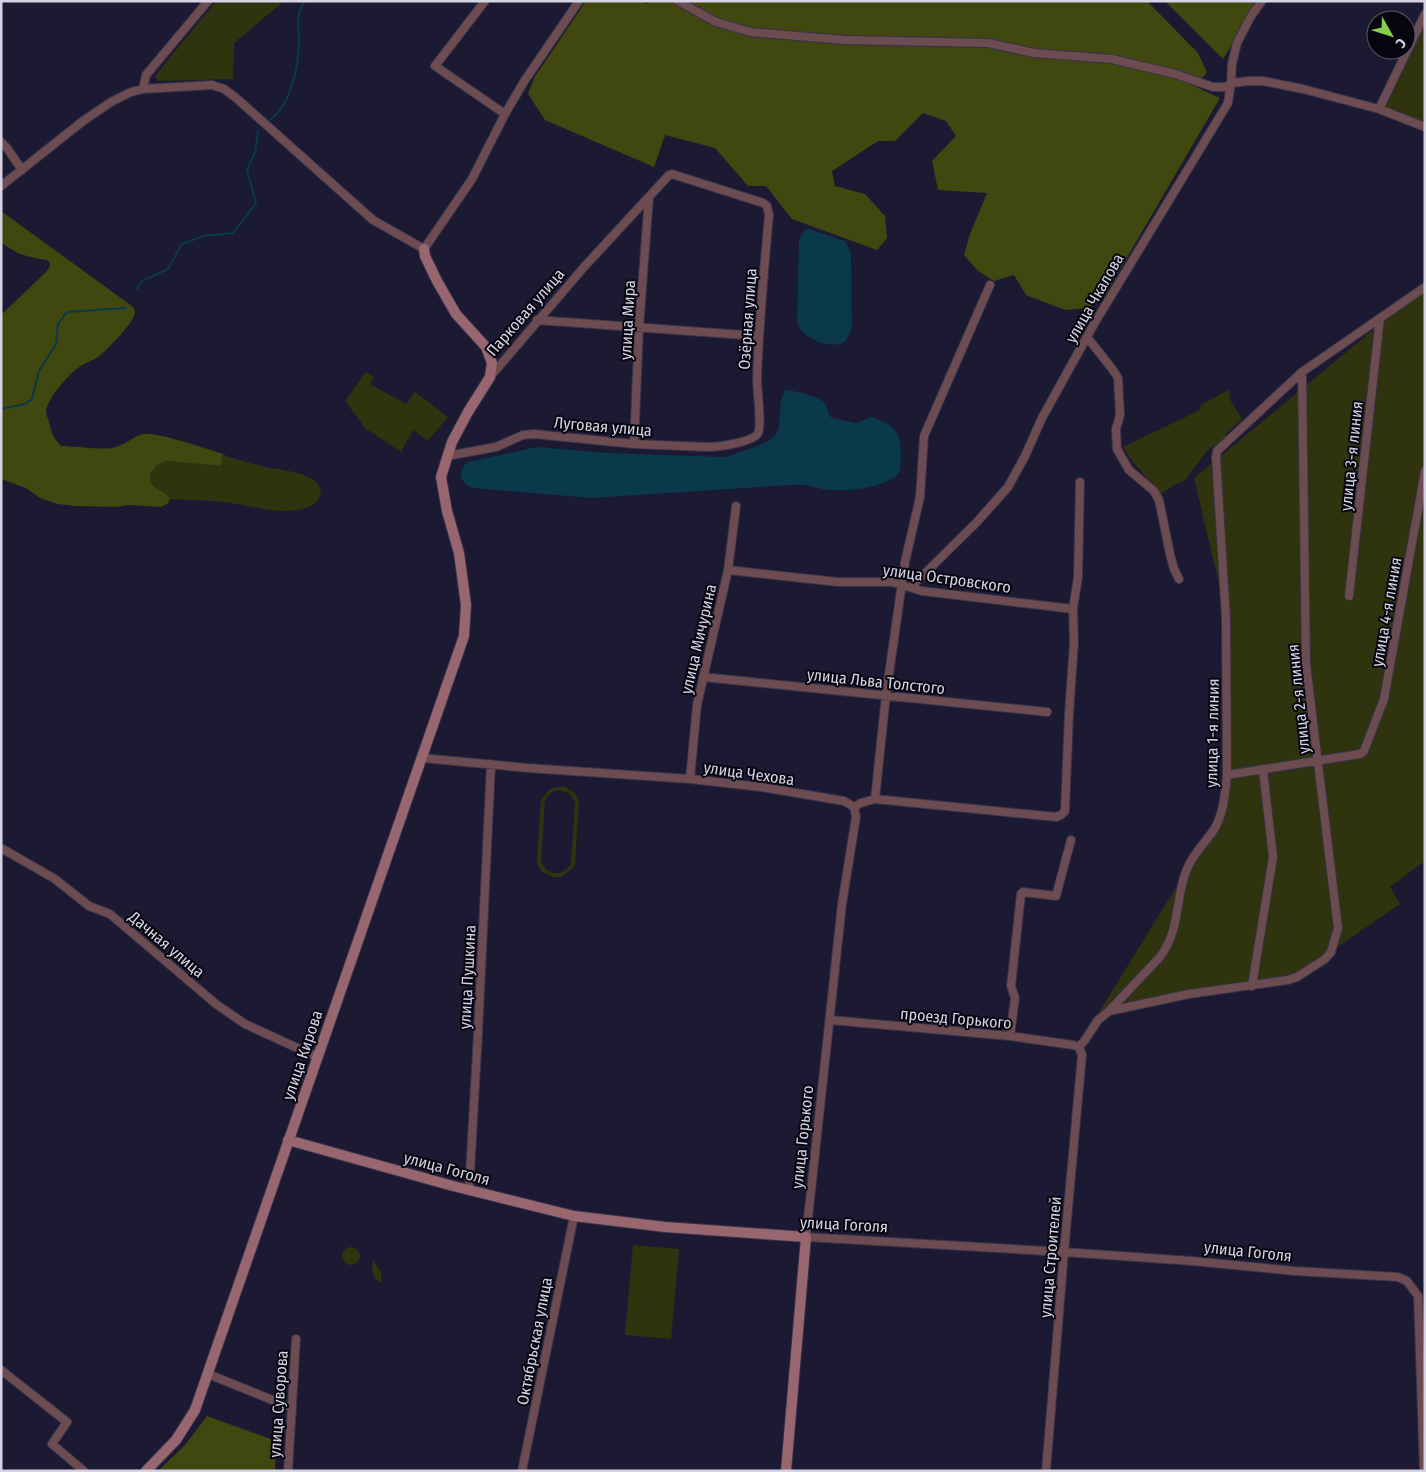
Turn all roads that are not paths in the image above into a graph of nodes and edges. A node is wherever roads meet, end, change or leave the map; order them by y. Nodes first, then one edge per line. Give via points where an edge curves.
1 (208, 1) edge
2 (485, 1) edge
3 (579, 1) edge
4 (678, 1) edge
5 (1262, 1) edge
6 (1425, 14) edge
7 (1231, 83) junction
8 (143, 89) junction
9 (1379, 109) junction
10 (505, 114) junction
11 (1425, 127) edge
12 (1, 142) edge
13 (22, 170) junction
14 (1, 186) edge
15 (648, 197) junction
16 (767, 206) joint
17 (424, 249) junction
18 (990, 285) dead end
19 (1425, 287) edge
20 (1380, 318) junction
21 (537, 320) junction
22 (639, 327) junction
23 (758, 336) junction
24 (1087, 337) junction
25 (1302, 372) junction
26 (490, 377) junction
27 (758, 433) joint
28 (634, 444) junction
29 (447, 456) junction
30 (1425, 471) edge
31 (1080, 482) dead end
32 (736, 506) dead end
33 (728, 570) junction
34 (1179, 578) dead end
35 (907, 586) junction
36 (1349, 596) dead end
37 (1073, 609) junction
38 (464, 636) joint
39 (703, 677) junction
40 (886, 695) junction
41 (1047, 712) dead end
42 (422, 758) junction
43 (1318, 761) junction
44 (491, 764) junction
45 (1263, 770) junction
46 (1227, 776) junction
47 (690, 778) junction
48 (875, 799) junction
49 (854, 807) junction
50 (1071, 840) dead end
51 (1, 848) edge
52 (1252, 986) junction
53 (1109, 1011) junction
54 (830, 1020) junction
55 (1010, 1036) junction
56 (1079, 1047) junction
57 (317, 1057) junction
58 (288, 1140) junction
59 (469, 1190) junction
60 (574, 1216) junction
61 (806, 1237) junction
62 (1064, 1252) junction
63 (296, 1339) dead end
64 (1, 1370) edge
65 (208, 1374) junction
66 (292, 1408) junction
67 (84, 1471) edge
68 (146, 1471) edge
69 (288, 1471) edge
70 (522, 1471) edge
71 (786, 1471) edge
72 (1046, 1471) edge
73 (1424, 1471) edge

1 - 8 street via 146,75
2 - 10 street via 435,66
3 - 10 street
4 - 7 street via 716,22 750,32 845,40 988,43 1034,53 1112,59 1213,87 1226,88
5 - 7 street, улица Чкалова via 1238,43
6 - 9 street
7 - 9 street via 1263,81
7 - 24 street, улица Чкалова via 1228,103
8 - 13 street via 111,102
8 - 17 street via 212,85 224,89 373,220
9 - 11 street
10 - 17 street via 472,179
12 - 13 street
13 - 14 street
15 - 16 street, Парковая улица via 672,174
15 - 21 street, Парковая улица
15 - 22 street, улица Мира
16 - 23 street, Озёрная улица via 770,214
17 - 26 street via 456,314 486,347 492,363
18 - 35 street via 924,436 920,496 905,562
19 - 20 street
20 - 25 street
20 - 36 street, улица 3-я линия
21 - 22 street
21 - 26 street, Парковая улица
22 - 23 street
22 - 28 street, улица Мира
23 - 27 street, Озёрная улица
24 - 34 street via 1118,378 1120,415 1116,429 1117,449 1129,470 1154,491 1159,500 1170,554
24 - 35 street, улица Чкалова via 1008,487 978,522
25 - 43 street, улица 2-я линия via 1306,664
25 - 46 street, улица 1-я линия via 1217,451 1226,618
26 - 29 street, Парковая улица via 468,412
27 - 28 street, Луговая улица via 751,439 717,447
28 - 29 street, Луговая улица via 534,434 523,435 496,447
29 - 38 street, Парковая улица via 441,478 442,490 459,553 466,605
30 - 43 street, улица 4-я линия via 1384,699 1364,751
31 - 37 street via 1078,577
32 - 33 street, улица Мичурина
33 - 35 street, улица Островского via 854,584 884,582
33 - 39 street, улица Мичурина
35 - 37 street, улица Островского via 922,591
35 - 40 street
37 - 48 street via 1065,811 1061,815
38 - 42 street, улица Кирова
39 - 40 street, улица Льва Толстого
39 - 47 street, улица Мичурина
40 - 41 street, улица Льва Толстого
40 - 48 street
42 - 44 street, улица Чехова
42 - 57 street, улица Кирова
43 - 45 street
43 - 52 street, улица 2-я линия via 1338,921 1334,946 1325,959 1296,977
44 - 47 street, улица Чехова
44 - 59 street, улица Пушкина
45 - 46 street
45 - 52 street via 1273,857
46 - 53 street, улица 1-я линия via 1221,814 1185,876 1171,940 1160,957
47 - 49 street, улица Чехова via 844,801
48 - 49 street
49 - 54 street, улица Горького via 856,817 842,904
50 - 55 street via 1056,896 1021,894 1011,986 1015,998
51 - 57 street, Дачная улица via 56,879 89,906 110,914 246,1024
52 - 53 street via 1189,994
53 - 56 street, улица 1-я линия via 1098,1020
54 - 55 street, проезд Горького
54 - 61 street, улица Горького
55 - 56 street, проезд Горького
56 - 62 street, улица Строителей via 1082,1055
57 - 58 street, улица Кирова
58 - 59 street, улица Гоголя
58 - 65 street, улица Кирова
59 - 60 street, улица Гоголя
60 - 61 street, улица Гоголя via 664,1227
60 - 70 street, Октябрьская улица
61 - 62 street, улица Гоголя
61 - 71 street, улица Горького
62 - 72 street, улица Строителей
62 - 73 street, улица Гоголя via 1398,1277 1407,1281 1418,1296
63 - 66 street, улица Суворова
64 - 67 street via 68,1422 52,1444
65 - 66 street
65 - 68 street, улица Кирова via 195,1410 176,1440
66 - 69 street, улица Суворова

